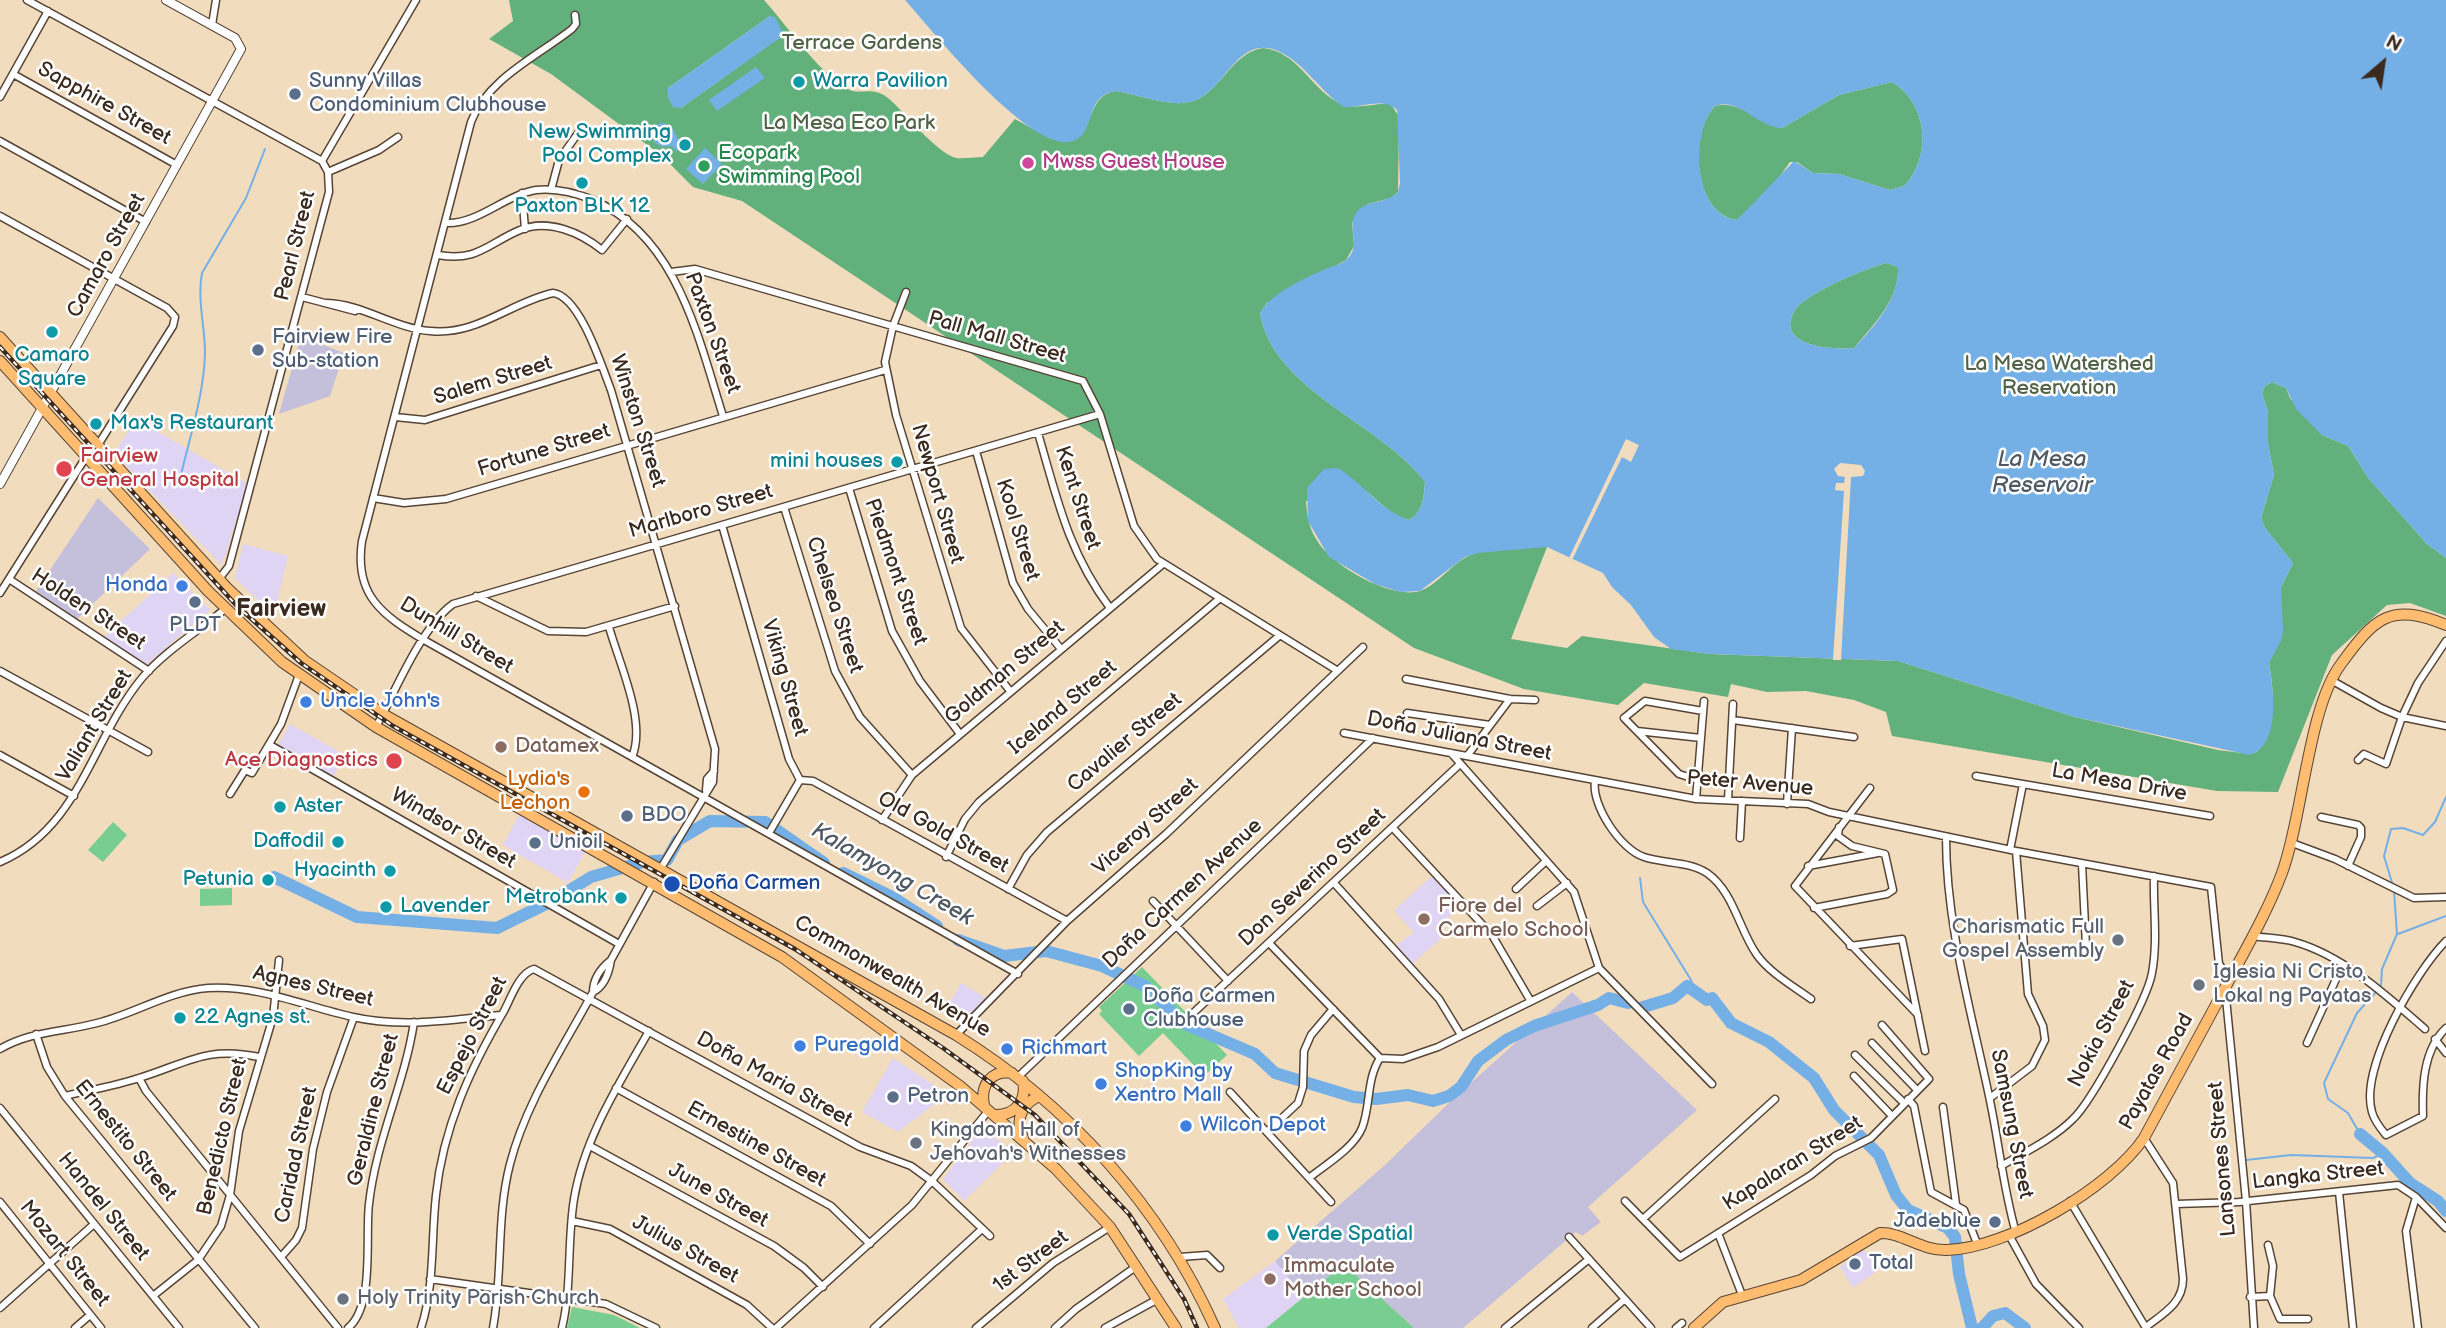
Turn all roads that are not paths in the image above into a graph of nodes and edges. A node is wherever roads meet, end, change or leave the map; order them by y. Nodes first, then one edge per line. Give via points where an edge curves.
1 (27, 0) edge
2 (166, 0) edge
3 (216, 0) edge
4 (416, 0) edge
5 (48, 12) junction
6 (575, 15) dead end
7 (212, 25) junction
8 (13, 74) junction
9 (0, 97) edge
10 (212, 103) junction
11 (581, 129) dead end
12 (398, 137) dead end
13 (0, 141) edge
14 (322, 161) junction
15 (177, 165) junction
16 (328, 172) junction
17 (551, 190) junction
18 (522, 193) junction
19 (0, 216) edge
20 (627, 219) junction
21 (146, 222) junction
22 (447, 223) junction
23 (525, 229) junction
24 (438, 255) junction
25 (671, 272) junction
26 (114, 279) junction
27 (906, 292) dead end
28 (302, 297) junction
29 (893, 326) junction
30 (418, 329) junction
31 (0, 338) edge
32 (0, 361) edge
33 (601, 366) junction
34 (885, 370) junction
35 (51, 393) junction
36 (42, 409) junction
37 (1100, 414) junction
38 (723, 416) junction
39 (395, 417) junction
40 (1038, 433) junction
41 (628, 444) junction
42 (98, 445) junction
43 (975, 451) junction
44 (86, 457) junction
45 (912, 469) junction
46 (0, 484) edge
47 (849, 488) junction
48 (373, 498) junction
49 (784, 507) junction
50 (722, 525) junction
51 (657, 544) junction
52 (1163, 564) junction
53 (9, 579) junction
54 (219, 579) junction
55 (0, 593) edge
56 (476, 596) junction
57 (1219, 599) junction
58 (675, 607) junction
59 (1110, 608) junction
60 (225, 609) junction
61 (2446, 625) edge
62 (609, 627) junction
63 (1279, 636) junction
64 (424, 640) junction
65 (2446, 641) edge
66 (1363, 647) dead end
67 (1061, 649) junction
68 (0, 671) edge
69 (149, 671) junction
70 (1338, 671) junction
71 (299, 675) junction
72 (1406, 679) dead end
73 (2331, 680) junction
74 (1010, 691) junction
75 (1510, 699) junction
76 (1535, 700) dead end
77 (1703, 701) dead end
78 (1733, 704) dead end
79 (1703, 711) junction
80 (1407, 713) dead end
81 (383, 714) junction
82 (2402, 717) junction
83 (1733, 720) junction
84 (1490, 725) junction
85 (2446, 726) edge
86 (376, 727) junction
87 (1792, 728) junction
88 (110, 731) junction
89 (1637, 731) junction
90 (1344, 733) dead end
91 (960, 734) junction
92 (1854, 737) dead end
93 (1373, 738) junction
94 (1701, 738) junction
95 (270, 746) junction
96 (148, 752) dead end
97 (1451, 753) junction
98 (0, 755) edge
99 (1467, 756) junction
100 (632, 757) junction
101 (1479, 759) junction
102 (2358, 760) dead end
103 (1461, 764) junction
104 (912, 775) junction
105 (1567, 775) joint
106 (1976, 776) dead end
107 (1472, 778) junction
108 (800, 779) junction
109 (1595, 780) junction
110 (1698, 780) junction
111 (2023, 784) junction
112 (1870, 788) dead end
113 (230, 794) dead end
114 (704, 794) junction
115 (74, 796) junction
116 (1696, 799) junction
117 (1728, 800) junction
118 (1742, 801) junction
119 (1787, 804) junction
120 (1848, 816) junction
121 (2210, 816) dead end
122 (2321, 817) dead end
123 (882, 820) junction
124 (1840, 826) junction
125 (1393, 828) junction
126 (769, 834) junction
127 (1946, 837) junction
128 (1740, 838) dead end
129 (2292, 844) junction
130 (2013, 851) junction
131 (1881, 852) junction
132 (946, 857) junction
133 (1546, 860) junction
134 (0, 862) edge
135 (2082, 864) junction
136 (1808, 866) junction
137 (2348, 866) junction
138 (662, 868) junction
139 (2154, 876) junction
140 (654, 882) junction
141 (1334, 883) junction
142 (1567, 883) junction
143 (1008, 889) junction
144 (1516, 889) dead end
145 (2446, 897) edge
146 (1153, 901) dead end
147 (1537, 906) dead end
148 (1814, 908) junction
149 (1067, 921) junction
150 (1175, 926) junction
151 (2252, 936) junction
152 (2446, 941) edge
153 (1269, 943) junction
154 (619, 944) junction
155 (1850, 946) junction
156 (2086, 946) dead end
157 (279, 960) dead end
158 (2342, 966) junction
159 (1599, 968) junction
160 (530, 969) joint
161 (1018, 974) junction
162 (1228, 981) junction
163 (2227, 983) junction
164 (275, 995) junction
165 (591, 995) junction
166 (1811, 999) dead end
167 (1531, 1000) junction
168 (2401, 1007) junction
169 (1333, 1009) junction
170 (501, 1015) junction
171 (1918, 1015) junction
172 (1190, 1016) dead end
173 (354, 1017) junction
174 (414, 1022) junction
175 (1882, 1025) dead end
176 (2446, 1028) edge
177 (2425, 1029) dead end
178 (649, 1031) junction
179 (36, 1034) junction
180 (956, 1035) junction
181 (1461, 1035) junction
182 (2435, 1039) junction
183 (1872, 1043) dead end
184 (2307, 1043) dead end
185 (0, 1049) edge
186 (1924, 1051) dead end
187 (2446, 1053) edge
188 (1855, 1055) dead end
189 (260, 1057) junction
190 (1380, 1058) junction
191 (1854, 1076) dead end
192 (1018, 1077) junction
193 (139, 1078) junction
194 (1712, 1084) dead end
195 (616, 1088) junction
196 (1916, 1090) junction
197 (1230, 1092) dead end
198 (65, 1096) junction
199 (1039, 1096) junction
200 (1990, 1098) junction
201 (1774, 1099) dead end
202 (1906, 1101) junction
203 (1943, 1107) dead end
204 (0, 1108) edge
205 (990, 1110) junction
206 (1892, 1116) junction
207 (1267, 1132) junction
208 (2144, 1138) junction
209 (1024, 1139) junction
210 (590, 1146) junction
211 (2001, 1167) junction
212 (1309, 1178) junction
213 (933, 1182) junction
214 (2339, 1192) junction
215 (230, 1195) junction
216 (2416, 1198) junction
217 (1625, 1200) dead end
218 (2070, 1201) junction
219 (2246, 1201) junction
220 (0, 1202) edge
221 (1331, 1202) dead end
222 (1956, 1204) junction
223 (2176, 1204) junction
224 (1644, 1218) junction
225 (572, 1221) junction
226 (94, 1224) junction
227 (1110, 1227) junction
228 (2446, 1228) edge
229 (982, 1229) junction
230 (1718, 1233) junction
231 (2013, 1234) junction
232 (990, 1236) dead end
233 (1569, 1237) dead end
234 (870, 1244) junction
235 (2268, 1245) dead end
236 (1978, 1246) junction
237 (281, 1256) junction
238 (1180, 1257) junction
239 (1589, 1259) junction
240 (198, 1260) junction
241 (50, 1264) junction
242 (1137, 1266) junction
243 (1220, 1268) dead end
244 (430, 1279) junction
245 (823, 1287) junction
246 (500, 1289) junction
247 (1742, 1295) junction
248 (153, 1296) junction
249 (2270, 1296) junction
250 (2250, 1297) junction
251 (569, 1298) junction
252 (1158, 1299) junction
253 (1625, 1299) junction
254 (0, 1308) edge
255 (90, 1315) junction
256 (2308, 1319) dead end
257 (75, 1328) edge
258 (100, 1328) edge
259 (179, 1328) edge
260 (254, 1328) edge
261 (338, 1328) edge
262 (348, 1328) edge
263 (421, 1328) edge
264 (493, 1328) edge
265 (562, 1328) edge
266 (656, 1328) edge
267 (774, 1328) edge
268 (874, 1328) edge
269 (976, 1328) edge
270 (1055, 1328) edge
271 (1105, 1328) edge
272 (1176, 1328) edge
273 (1215, 1328) edge
274 (1506, 1328) edge
275 (1591, 1328) edge
276 (1651, 1328) edge
277 (1694, 1328) edge
278 (2078, 1328) edge
279 (2146, 1328) edge
280 (2254, 1328) edge
281 (2353, 1328) edge
282 (2418, 1328) edge

1 - 5 street
2 - 7 street
3 - 7 street
4 - 14 street
5 - 8 street
5 - 10 street
6 - 22 street, Dunhill Street via 572,29 509,75 479,107 471,122
7 - 10 street, Camaro Street via 241,44
8 - 9 street
8 - 15 street, Sapphire Street
10 - 14 street
10 - 15 street, Camaro Street
11 - 17 street via 559,160
12 - 16 street
13 - 21 street
14 - 16 street, Pearl Street
15 - 21 street, Camaro Street
16 - 28 street, Pearl Street via 329,192
17 - 18 street, Paxton Street
17 - 20 street, Paxton Street via 587,198
18 - 22 street, Paxton Street
18 - 23 street
19 - 26 street
20 - 23 street via 602,250 571,231
20 - 25 street, Paxton Street
21 - 26 street, Camaro Street
22 - 24 street, Dunhill Street
23 - 24 street via 476,254 461,258
24 - 30 street, Dunhill Street
25 - 29 street, Pall Mall Street via 695,269
25 - 38 street, Paxton Street
26 - 35 street, Camaro Street
26 - 42 street via 175,317
27 - 29 street, Newport Street
28 - 30 street, Winston Street
28 - 54 street, Pearl Street via 229,566
29 - 34 street, Newport Street
29 - 37 street, Pall Mall Street via 1083,381
30 - 33 street, Winston Street via 443,332 477,325 545,294 560,293 580,319
30 - 39 street, Dunhill Street
31 - 35 main road, Commonwealth Avenue
32 - 36 main road, Commonwealth Avenue
33 - 39 street, Salem Street via 425,420
33 - 41 street, Winston Street
34 - 38 street, Fortune Street
34 - 45 street, Newport Street
35 - 36 street, Camaro Street
35 - 42 main road, Commonwealth Avenue
36 - 44 main road, Commonwealth Avenue
36 - 46 street, Camaro Street
37 - 40 street, Marlboro Street
37 - 52 street, Pall Mall Street via 1134,526
38 - 41 street, Fortune Street
39 - 48 street, Dunhill Street
40 - 43 street, Marlboro Street
40 - 59 street, Kent Street via 1080,565
41 - 48 street, Fortune Street via 446,499 414,503
41 - 51 street, Winston Street
42 - 54 main road, Commonwealth Avenue
43 - 45 street, Marlboro Street
43 - 67 street, Kool Street via 1013,583
44 - 53 street
44 - 60 main road, Commonwealth Avenue
45 - 47 street, Marlboro Street
45 - 74 street, Newport Street via 961,628
47 - 49 street, Marlboro Street
47 - 91 street, Piedmont Street via 892,631 920,681
48 - 64 street, Dunhill Street via 359,556 364,585 388,617
49 - 50 street, Marlboro Street
49 - 104 street, Chelsea Street via 835,671 860,716
50 - 51 street, Marlboro Street
50 - 108 street, Viking Street via 789,760
51 - 56 street, Marlboro Street
51 - 58 street, Winston Street
52 - 57 street, Pall Mall Street
52 - 59 street, Goldman Street
53 - 55 street
53 - 69 street, Holden Street
54 - 81 main road, Commonwealth Avenue via 305,661
56 - 62 street via 548,631
56 - 64 street, Marlboro Street via 446,609
57 - 63 street, Pall Mall Street
57 - 132 street, Iceland Street via 979,802
58 - 62 street
58 - 114 street, Winston Street via 715,749 714,771
59 - 67 street, Goldman Street
60 - 69 street, Valiant Street
60 - 71 main road, Commonwealth Avenue
61 - 73 main road, Payatas Road via 2413,613 2393,614 2367,634
62 - 100 street via 636,724
63 - 70 street, Pall Mall Street
63 - 143 street, Cavalier Street via 1047,832 1027,855
64 - 81 street, Marlboro Street
64 - 100 street, Dunhill Street
65 - 82 street
66 - 70 street, Viceroy Street
67 - 74 street, Goldman Street
68 - 88 street
69 - 88 street, Valiant Street
70 - 149 street, Viceroy Street
71 - 86 main road, Commonwealth Avenue
71 - 95 street
72 - 75 street
73 - 82 street
73 - 129 main road, Payatas Road
74 - 91 street, Goldman Street
75 - 76 street
75 - 84 street
77 - 79 street
78 - 83 street
79 - 89 street via 1645,701 1624,718
79 - 94 street
80 - 84 street
81 - 86 street, Marlboro Street
81 - 138 main road, Commonwealth Avenue
82 - 85 street
82 - 102 street via 2386,764 2364,754
83 - 87 street
83 - 117 street
84 - 99 street
86 - 140 main road, Commonwealth Avenue
87 - 92 street
87 - 119 street
88 - 96 street
88 - 115 street, Valiant Street
89 - 94 street
89 - 110 street via 1679,775
90 - 93 street, Doña Juliana Street
91 - 104 street, Goldman Street
93 - 97 street, Doña Juliana Street
93 - 150 street, Doña Carmen Avenue
94 - 110 street
95 - 113 street via 252,773 245,769
95 - 154 street, Windsor Street
97 - 99 street, Doña Juliana Street
97 - 103 street
98 - 115 street
99 - 101 street, Doña Juliana Street
100 - 114 street, Dunhill Street
101 - 105 street, Doña Juliana Street
101 - 107 street via 1469,766
103 - 107 street
103 - 125 street, Don Severino Street
104 - 123 street, Goldman Street
105 - 109 street, Peter Avenue
106 - 111 street, La Mesa Drive
107 - 133 street
108 - 123 street, Old Gold Street via 813,781
108 - 126 street
109 - 116 street, Peter Avenue
109 - 166 street via 1593,791 1601,814 1638,854 1707,873 1718,883 1757,956
110 - 116 street
111 - 121 street, La Mesa Drive
111 - 130 street, La Mesa Drive
112 - 120 street
114 - 126 street, Dunhill Street
114 - 138 street, Winston Street
115 - 134 street, Valiant Street via 41,837
116 - 117 street, Peter Avenue
117 - 118 street, Peter Avenue
118 - 119 street, Peter Avenue
118 - 128 street
119 - 120 street, Peter Avenue via 1810,804
120 - 124 street
120 - 127 street, Peter Avenue
122 - 137 street via 2361,828
123 - 132 street, Old Gold Street
124 - 131 street via 1841,840
124 - 136 street
125 - 141 street, Don Severino Street
125 - 167 street via 1492,935
126 - 161 street, Dunhill Street
127 - 130 street, Peter Avenue
127 - 200 street, Samsung Street via 1950,908
129 - 137 street
129 - 151 main road, Payatas Road
130 - 135 street, Peter Avenue
130 - 200 street, La Mesa Drive via 2028,994 2045,1040 2032,1066
131 - 136 street
131 - 148 street via 1889,859 1894,887 1890,893
132 - 143 street, Old Gold Street
133 - 142 street
133 - 144 street
135 - 139 street, Peter Avenue
135 - 156 street
136 - 148 street via 1795,886
137 - 145 street via 2414,898
138 - 180 main road, Commonwealth Avenue
139 - 163 street, Lansones Street via 2212,887 2219,964
139 - 211 street, Nokia Street via 2152,977 2128,1030 2074,1118
140 - 154 street
140 - 205 main road, Commonwealth Avenue via 782,957
141 - 153 street, Don Severino Street
141 - 181 street via 1439,999
142 - 147 street
142 - 159 street
143 - 149 street, Old Gold Street
146 - 150 street
148 - 155 street
149 - 161 street, Viceroy Street
150 - 162 street
150 - 192 street, Doña Carmen Avenue
151 - 158 street via 2295,942
151 - 163 main road, Payatas Road
152 - 168 street
153 - 162 street, Don Severino Street
153 - 169 street
154 - 165 street via 609,972
155 - 171 street
155 - 171 street via 1902,939
157 - 164 street, Benedicto Street
158 - 168 street
158 - 184 street
159 - 167 street
159 - 194 street
160 - 165 street, Doña Maria Street
160 - 170 street, Espejo Street
161 - 180 street, Viceroy Street
162 - 172 street, Don Severino Street
163 - 208 main road, Payatas Road
163 - 219 street, Lansones Street
164 - 173 street, Agnes Street
164 - 179 street, Agnes Street via 250,989 187,991 97,1023
164 - 189 street, Benedicto Street
165 - 178 street, Doña Maria Street
165 - 246 street via 544,1080 513,1154 502,1213
167 - 181 street
168 - 177 street
168 - 182 street via 2383,1044 2371,1091 2372,1112 2384,1133 2389,1135 2423,1116 2422,1090
169 - 190 street
169 - 207 street via 1311,1034 1304,1051 1298,1103
170 - 174 street, Agnes Street
170 - 244 street, Espejo Street via 464,1085 441,1157
171 - 186 street
173 - 174 street, Agnes Street
173 - 237 street, Caridad Street via 324,1104 302,1228
174 - 262 street, Geraldine Street via 376,1165 364,1297 360,1313
175 - 196 street, Kapalaran Street via 1928,1076 1928,1082
176 - 182 street
178 - 195 street
178 - 213 street, Doña Maria Street via 860,1147 911,1166
179 - 185 street, Agnes Street
179 - 198 street, Ernestito Street via 47,1068
180 - 192 main road, Commonwealth Avenue
181 - 190 street via 1403,1059
182 - 187 street
183 - 196 street
188 - 202 street
189 - 193 street via 207,1053
189 - 215 street, Benedicto Street via 239,1131
190 - 212 street via 1358,1135
191 - 206 street
192 - 199 main road, Commonwealth Avenue
192 - 205 main road via 1024,1094 1019,1105 1010,1113
192 - 205 main road via 999,1073 988,1080 982,1091
193 - 198 street
193 - 215 street
195 - 210 street
195 - 234 street, Ernestine Street via 831,1206
196 - 202 street, Kapalaran Street
197 - 207 street
198 - 240 street, Ernestito Street
199 - 209 main road via 1021,1112
199 - 238 main road, Commonwealth Avenue via 1118,1172
200 - 211 street, Samsung Street
201 - 224 street
202 - 206 street, Kapalaran Street
202 - 222 street via 1914,1106 1931,1192
203 - 222 street
204 - 226 street, Handel Street
205 - 209 main road, Commonwealth Avenue
205 - 213 street
206 - 230 street, Kapalaran Street via 1871,1138 1835,1156
207 - 212 street
208 - 218 main road, Payatas Road via 2123,1166
208 - 223 street via 2173,1183
209 - 227 main road, Commonwealth Avenue
210 - 225 street via 579,1176
210 - 245 street, June Street via 774,1246
211 - 231 street, Samsung Street
212 - 221 street
213 - 229 street, Doña Maria Street
213 - 234 street
214 - 216 street, Langka Street via 2398,1185
214 - 219 street, Langka Street
214 - 281 street
215 - 237 street
215 - 240 street, Benedicto Street via 215,1239
216 - 228 street, Langka Street
216 - 282 street via 2406,1231
217 - 224 street
218 - 231 main road, Payatas Road
218 - 279 street
219 - 223 street, Langka Street
219 - 250 street, Lansones Street
220 - 241 street, Mozart Street
222 - 236 street via 1964,1210
223 - 279 street via 2183,1293
224 - 230 street via 1680,1257
225 - 251 street
225 - 267 street, Julius Street via 610,1229 747,1305
226 - 241 street
226 - 248 street, Handel Street
227 - 242 main road, Commonwealth Avenue
227 - 269 street, 1st Street via 1053,1263
229 - 232 street, Doña Maria Street
229 - 268 street
230 - 247 street, Kapalaran Street
231 - 236 main road, Payatas Road
231 - 278 street, Samsung Street via 2036,1284
233 - 239 street
234 - 245 street
235 - 249 street via 2273,1266
236 - 247 main road, Payatas Road via 1929,1249 1880,1233 1801,1280
237 - 261 street
238 - 243 street via 1207,1255
238 - 273 main road, Commonwealth Avenue
239 - 253 street
239 - 274 street
240 - 248 street, Benedicto Street
240 - 260 street, Ernestito Street
241 - 254 street
241 - 255 street, Mozart Street
242 - 252 main road, Commonwealth Avenue
242 - 270 street
244 - 246 street
244 - 263 street, Espejo Street
245 - 267 street
246 - 251 street
246 - 264 street
247 - 277 main road, Payatas Road via 1723,1302
248 - 259 street, Handel Street
249 - 250 street
249 - 256 street via 2280,1318
250 - 280 street, Lansones Street
251 - 265 street
251 - 266 street via 606,1304
252 - 271 street
252 - 272 main road, Commonwealth Avenue
253 - 275 street
253 - 276 street
255 - 257 street
255 - 258 street, Mozart Street

